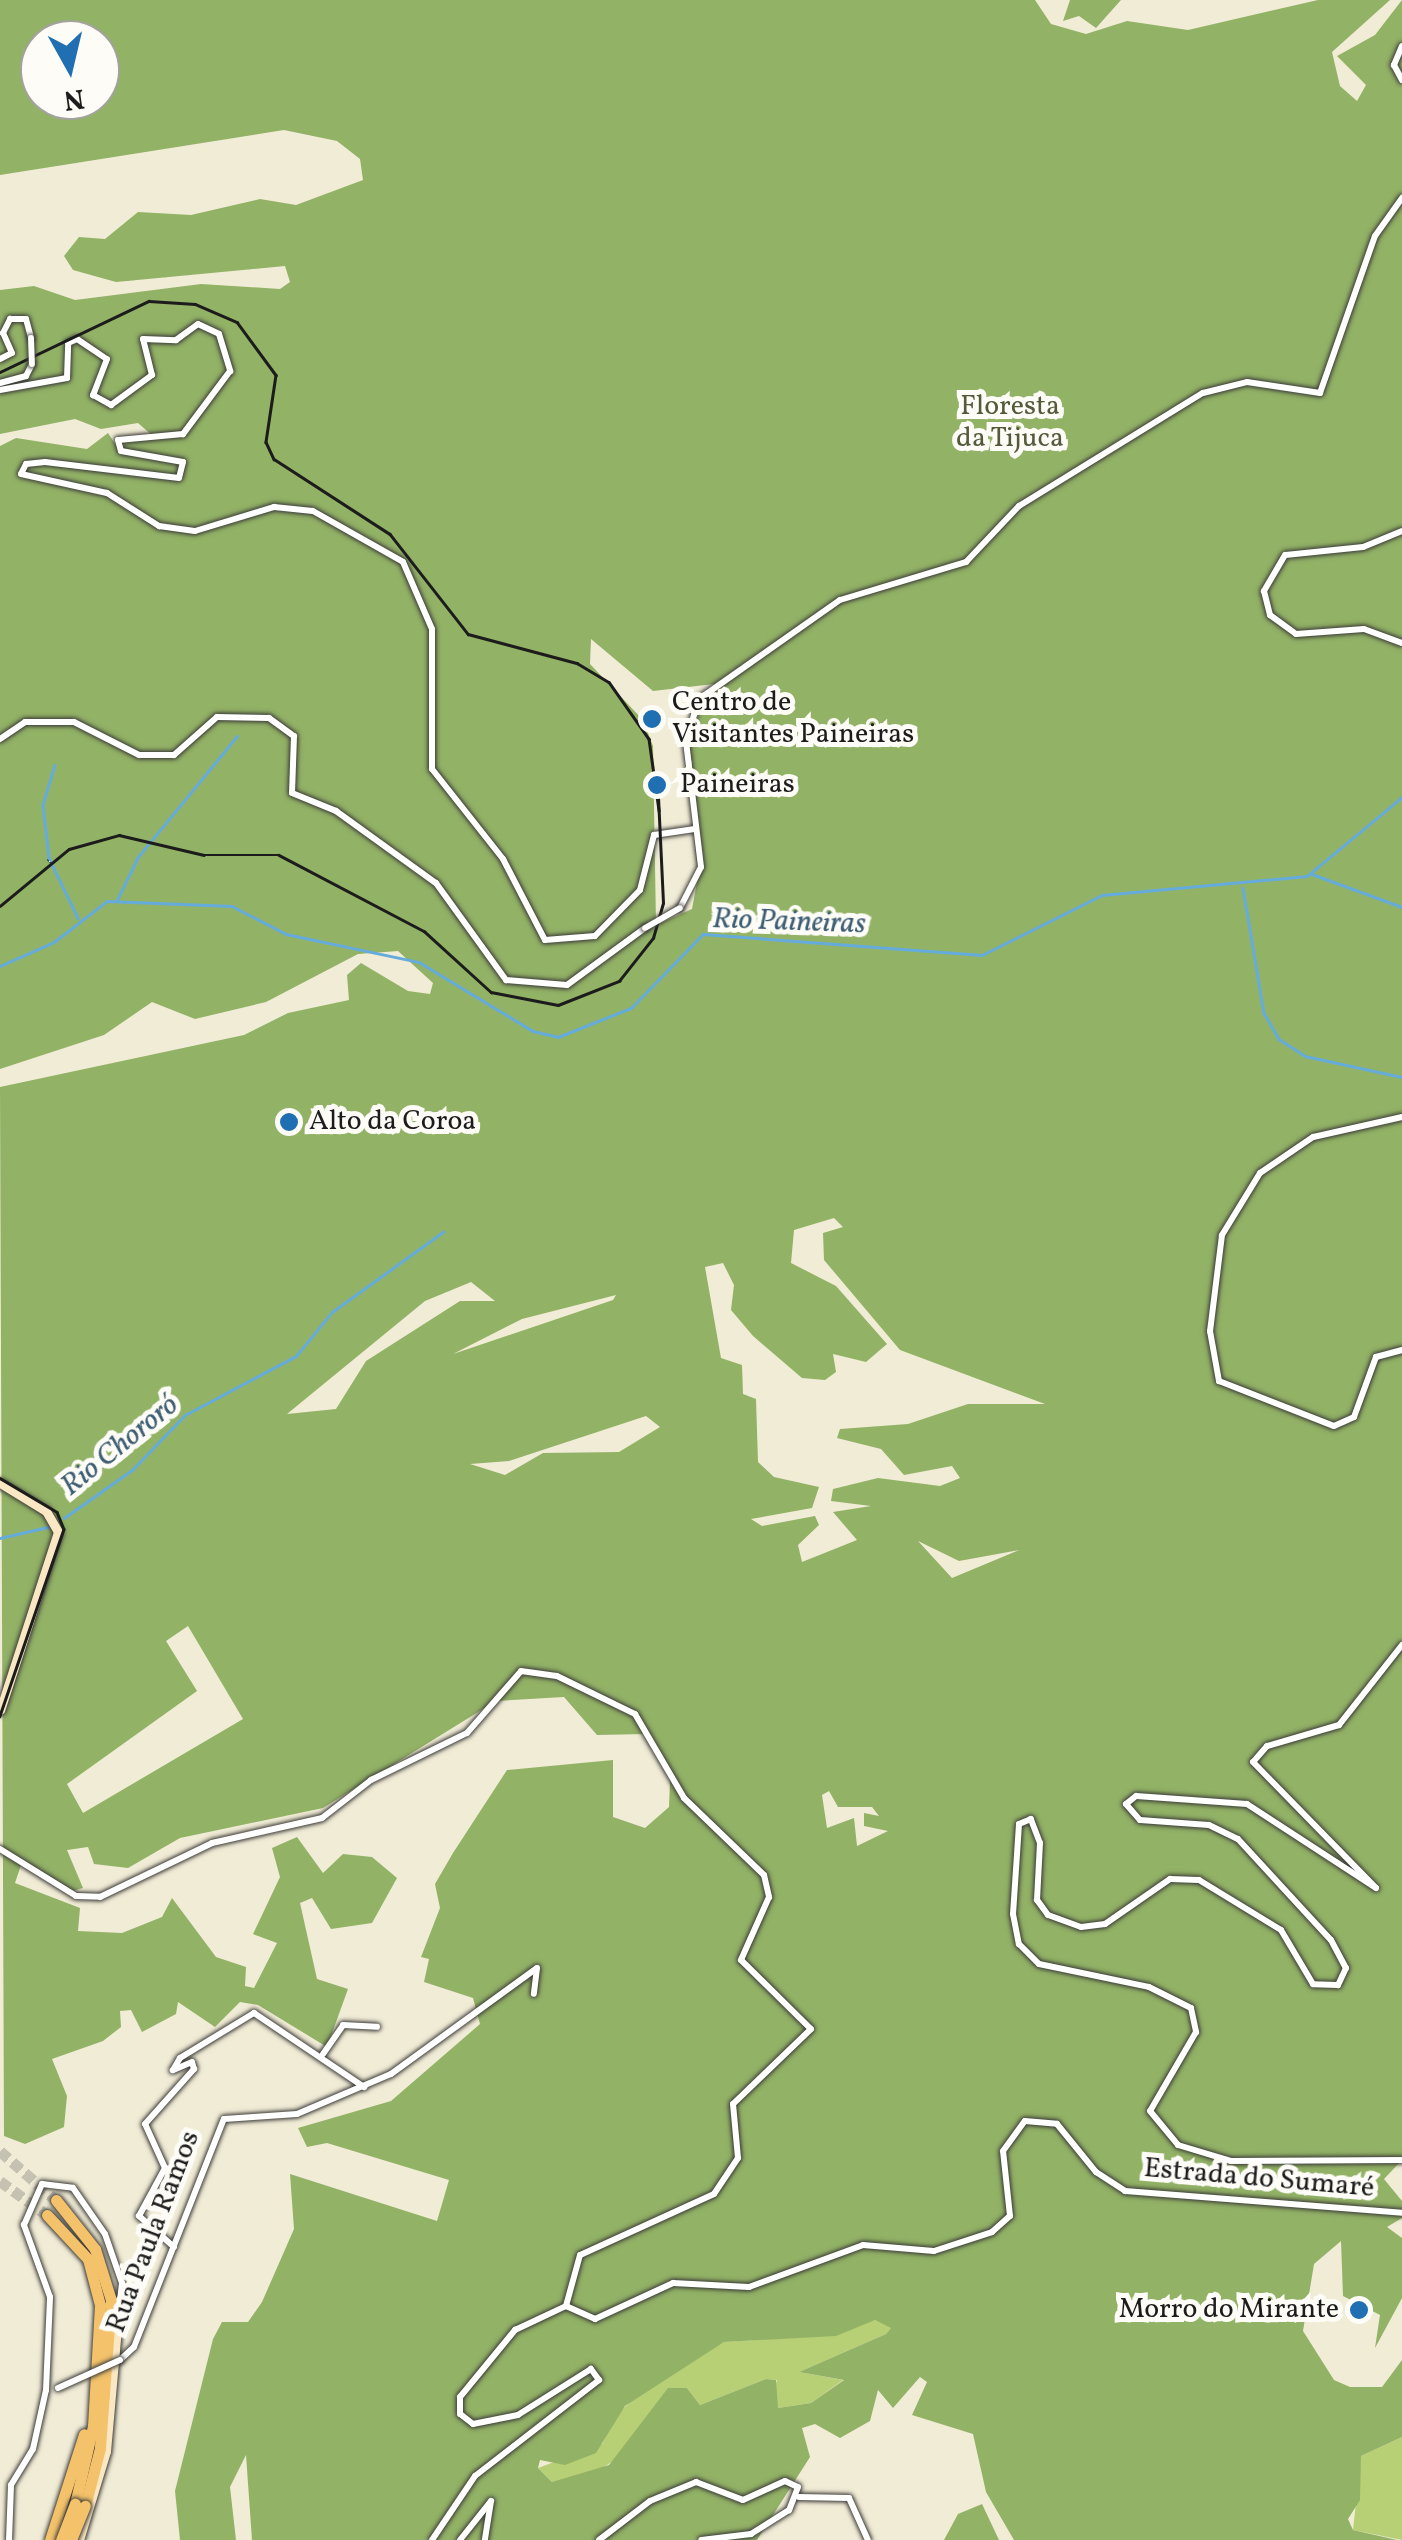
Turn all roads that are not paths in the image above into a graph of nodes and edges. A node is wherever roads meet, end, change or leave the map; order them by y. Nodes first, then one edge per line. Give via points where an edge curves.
1 (1402, 46) edge
2 (1402, 80) edge
3 (1402, 198) edge
4 (0, 359) edge
5 (0, 387) edge
6 (1402, 531) edge
7 (1402, 643) edge
8 (0, 738) edge
9 (695, 830) junction
10 (1402, 1117) edge
11 (1402, 1350) edge
12 (0, 1482) edge
13 (1402, 1645) edge
14 (0, 1710) edge
15 (0, 1849) edge
16 (534, 1994) dead end
17 (376, 2027) dead end
18 (323, 2054) junction
19 (364, 2087) junction
20 (1402, 2160) edge
21 (56, 2200) tunnel mouth
22 (1402, 2213) edge
23 (47, 2215) tunnel mouth
24 (86, 2234) junction
25 (174, 2247) junction
26 (98, 2293) junction
27 (566, 2306) junction
28 (116, 2326) junction
29 (46, 2390) junction
30 (84, 2434) junction
31 (798, 2497) junction
32 (80, 2505) junction
33 (67, 2519) junction
34 (84, 2526) junction
35 (10, 2540) edge
36 (50, 2540) edge
37 (60, 2540) edge
38 (71, 2540) edge
39 (79, 2540) edge
40 (432, 2540) edge
41 (460, 2540) edge
42 (485, 2540) edge
43 (600, 2540) edge
44 (701, 2540) edge
45 (868, 2540) edge

1 - 2 street via 1394,65
3 - 9 street via 1375,236 1320,393 1247,382 1203,393 1019,506 966,562 840,600 699,699 686,742
4 - 5 street, bridge via 12,353 4,332 10,320 26,320 32,364 26,376
5 - 9 street via 68,378 68,342 77,339 107,360 94,395 111,405 152,375 143,339 176,340 198,324 219,334 230,372 183,434 118,440 121,451 183,462 179,478 45,462 26,464 21,474 107,493 160,526 195,531 274,508 313,511 404,562 432,629 432,769 503,859 546,940 596,936 640,890 654,835
6 - 7 street via 1363,548 1285,555 1264,590 1270,615 1296,634 1364,629
8 - 9 street, bridge via 34,720 74,722 140,755 174,755 217,717 269,718 294,736 292,793 336,811 436,883 506,980 567,985 697,888
10 - 11 street via 1313,1137 1260,1173 1222,1236 1210,1331 1219,1381 1334,1426 1354,1417 1376,1357
12 - 14 street via 46,1511 58,1532
13 - 20 street, Estrada do Sumaré via 1339,1724 1253,1757 1282,1798 1376,1888 1247,1804 1152,1796 1126,1804 1140,1820 1210,1825 1238,1839 1331,1940 1346,1968 1338,1986 1313,1984 1281,1930 1199,1880 1170,1879 1105,1924 1048,1915 1037,1900 1040,1843 1031,1819 1019,1824 1013,1914 1019,1944 1039,1964 1149,1987 1191,2008 1196,2032 1150,2111 1178,2145 1231,2161
15 - 27 street via 76,1896 100,1897 212,1843 322,1818 371,1780 467,1733 520,1671 557,1676 635,1714 684,1798 764,1875 769,1897 740,1960 812,2029 733,2104 738,2158 714,2194 580,2255
16 - 19 street, Rua Paula Ramos via 537,1968
17 - 18 street via 343,2025
18 - 19 street
18 - 25 street via 246,2012 174,2064 195,2066 144,2124 164,2168 139,2216
19 - 25 street, Rua Paula Ramos via 297,2114 224,2119
21 - 24 highway
22 - 27 street, Estrada do Sumaré via 1125,2190 1096,2172 1058,2124 1035,2118 1015,2126 1003,2151 1010,2216 963,2244 863,2245 749,2286 673,2283 595,2319
23 - 26 highway via 82,2249
24 - 28 highway via 112,2274
24 - 32 highway via 111,2309
25 - 29 street, Rua Paula Ramos, bridge via 132,2351
26 - 30 highway
26 - 32 highway via 92,2426
27 - 40 street via 515,2330 460,2397 460,2414 473,2424 500,2422 590,2369 599,2380 476,2476
28 - 29 street via 122,2283 105,2234 73,2188 42,2184 24,2225 50,2297
28 - 34 street via 106,2452
29 - 35 street via 33,2448 11,2484
30 - 33 highway
30 - 36 highway
31 - 43 street via 790,2482 742,2500 696,2482 650,2501
31 - 44 street via 751,2534
31 - 45 street via 849,2498
32 - 37 highway, bridge
32 - 38 highway, bridge
33 - 34 street, bridge
33 - 37 street
34 - 39 street
41 - 42 street via 491,2500

